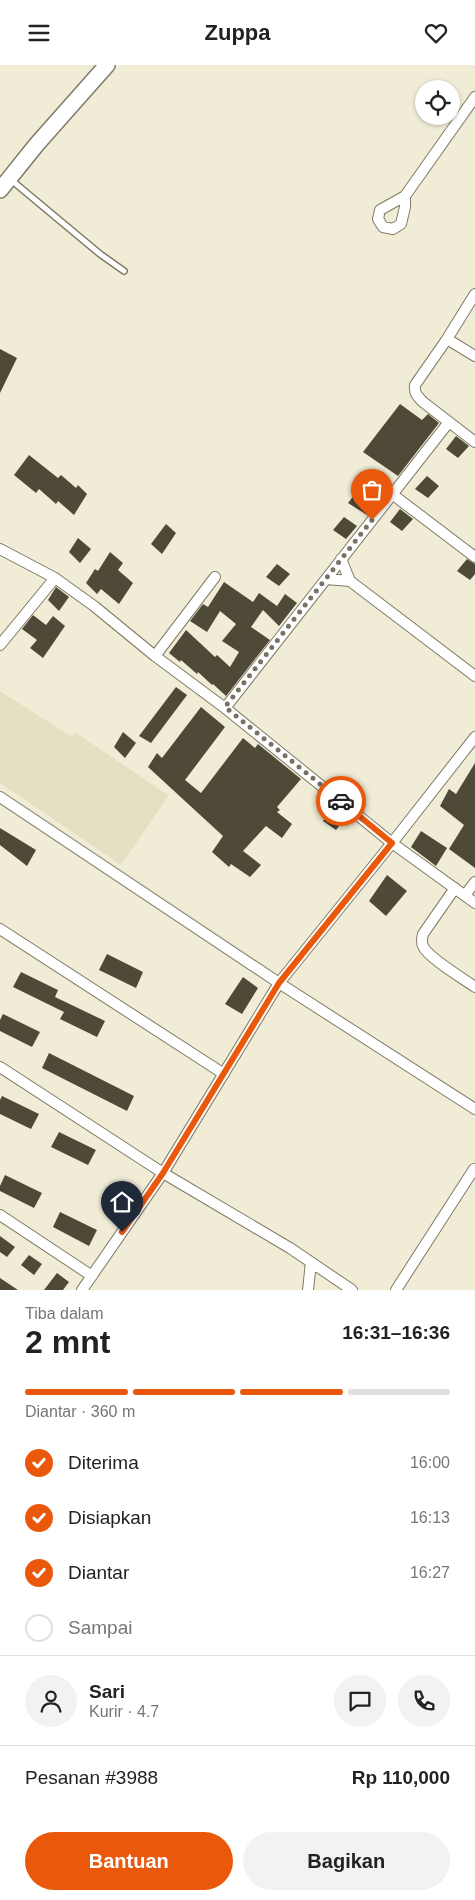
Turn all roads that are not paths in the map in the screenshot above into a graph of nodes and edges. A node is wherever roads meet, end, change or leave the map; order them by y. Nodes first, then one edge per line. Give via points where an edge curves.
1 (107, 65) edge
2 (475, 97) edge
3 (5, 184) edge
4 (405, 196) dead end
5 (124, 271) dead end
6 (475, 294) edge
7 (447, 339) junction
8 (475, 357) edge
9 (449, 422) junction
10 (475, 442) edge
11 (392, 495) junction
12 (0, 549) edge
13 (475, 557) edge
14 (341, 559) junction
15 (215, 577) dead end
16 (55, 578) junction
17 (326, 579) junction
18 (350, 581) junction
19 (0, 645) edge
20 (155, 656) junction
21 (475, 676) edge
22 (225, 707) junction
23 (475, 737) edge
24 (0, 797) edge
25 (392, 843) junction
26 (475, 882) edge
27 (455, 888) junction
28 (465, 895) junction
29 (475, 903) edge
30 (0, 929) edge
31 (279, 983) junction
32 (475, 987) edge
33 (0, 1067) edge
34 (224, 1074) junction
35 (475, 1109) edge
36 (474, 1169) edge
37 (163, 1173) junction
38 (0, 1215) edge
39 (312, 1262) junction
40 (92, 1276) junction
41 (82, 1290) edge
42 (308, 1290) edge
43 (352, 1290) edge
44 (396, 1290) edge

1 - 3 main road
2 - 4 street
3 - 5 lane
6 - 7 street
7 - 8 street
7 - 9 street via 414,390 423,402
9 - 10 street
9 - 11 street
11 - 13 street
11 - 14 street
12 - 16 street
14 - 17 street
14 - 18 street
15 - 20 street
16 - 19 street
16 - 20 street
17 - 18 street
17 - 22 street
18 - 21 street
20 - 22 street
22 - 25 street
23 - 25 street
24 - 31 street
25 - 27 street
25 - 31 street
26 - 28 street
27 - 28 street
27 - 32 street via 423,934 423,947
28 - 29 street
30 - 34 street
31 - 34 street
31 - 35 street
33 - 37 street
34 - 37 street
36 - 44 street
37 - 39 street
37 - 40 street
38 - 40 street
39 - 42 street
39 - 43 street
40 - 41 street

